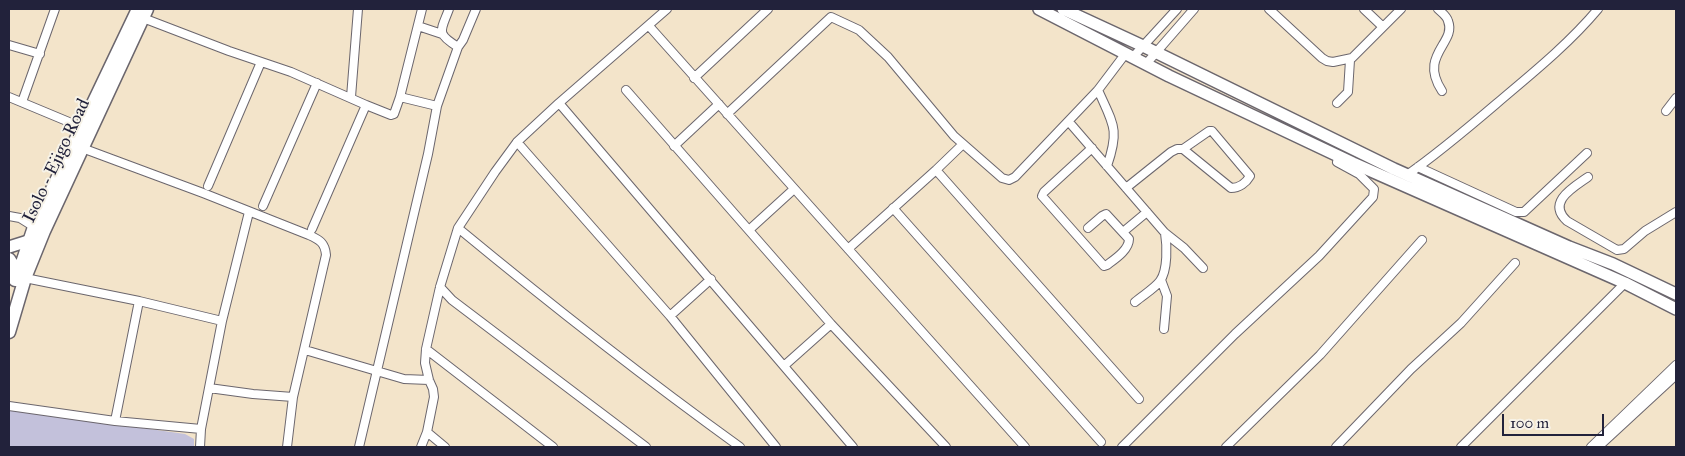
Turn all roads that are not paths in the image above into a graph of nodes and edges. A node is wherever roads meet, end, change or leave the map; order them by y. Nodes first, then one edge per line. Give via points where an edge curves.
1 (54, 9) edge
2 (358, 9) edge
3 (422, 9) edge
4 (449, 9) edge
5 (476, 9) edge
6 (667, 9) edge
7 (768, 9) edge
8 (1039, 9) edge
9 (1063, 9) edge
10 (1177, 9) edge
11 (1194, 9) edge
12 (1269, 9) edge
13 (1364, 9) edge
14 (1400, 9) edge
15 (1438, 9) edge
16 (1598, 9) edge
17 (143, 12) edge
18 (418, 26) junction
19 (649, 26) junction
20 (1383, 27) junction
21 (442, 34) junction
22 (9, 45) edge
23 (1143, 46) junction
24 (458, 47) junction
25 (1156, 52) junction
26 (40, 54) junction
27 (1130, 55) junction
28 (1350, 60) junction
29 (261, 62) junction
30 (1146, 64) junction
31 (694, 78) junction
32 (317, 82) junction
33 (626, 90) dead end
34 (1098, 90) junction
35 (1442, 91) dead end
36 (9, 97) edge
37 (351, 97) junction
38 (400, 97) junction
39 (1676, 98) edge
40 (22, 102) junction
41 (559, 103) junction
42 (366, 104) junction
43 (719, 104) junction
44 (1336, 104) dead end
45 (437, 106) junction
46 (1666, 111) dead end
47 (727, 114) junction
48 (1069, 122) junction
49 (81, 127) junction
50 (518, 142) junction
51 (963, 144) junction
52 (674, 146) junction
53 (82, 148) junction
54 (1092, 148) junction
55 (1183, 149) junction
56 (1587, 153) dead end
57 (1339, 156) junction
58 (1107, 166) junction
59 (1418, 167) junction
60 (936, 170) junction
61 (1407, 175) junction
62 (1588, 177) dead end
63 (208, 186) dead end
64 (1126, 188) junction
65 (794, 189) junction
66 (263, 206) dead end
67 (892, 208) junction
68 (249, 212) junction
69 (1147, 212) junction
70 (1676, 212) edge
71 (9, 216) edge
72 (458, 228) junction
73 (1088, 228) dead end
74 (39, 229) junction
75 (312, 229) dead end
76 (749, 230) junction
77 (1123, 232) junction
78 (1165, 232) junction
79 (1422, 240) dead end
80 (33, 242) junction
81 (9, 247) edge
82 (848, 249) junction
83 (9, 259) edge
84 (1515, 263) dead end
85 (1203, 268) dead end
86 (711, 279) junction
87 (20, 280) junction
88 (1161, 280) junction
89 (1625, 283) junction
90 (440, 287) junction
91 (1676, 294) edge
92 (139, 300) junction
93 (1135, 302) dead end
94 (9, 304) edge
95 (1676, 309) edge
96 (670, 316) junction
97 (222, 322) junction
98 (831, 324) junction
99 (1164, 329) dead end
100 (9, 332) edge
101 (426, 349) junction
102 (304, 350) junction
103 (785, 365) junction
104 (1676, 365) edge
105 (376, 372) junction
106 (1676, 375) edge
107 (429, 380) junction
108 (209, 388) junction
109 (1654, 391) junction
110 (293, 397) junction
111 (1139, 399) dead end
112 (9, 406) edge
113 (115, 421) junction
114 (201, 429) junction
115 (427, 432) junction
116 (1101, 442) dead end
117 (1020, 445) edge
118 (200, 447) edge
119 (287, 447) edge
120 (359, 447) edge
121 (421, 447) edge
122 (445, 447) edge
123 (554, 447) edge
124 (646, 447) edge
125 (740, 447) edge
126 (776, 447) edge
127 (854, 447) edge
128 (946, 447) edge
129 (1122, 447) edge
130 (1226, 447) edge
131 (1336, 447) edge
132 (1461, 447) edge
133 (1591, 447) edge
134 (1598, 447) edge

1 - 26 street
2 - 37 street
3 - 18 street
4 - 21 street
5 - 24 street
6 - 19 street
7 - 31 street
8 - 27 main road
9 - 23 main road
10 - 23 street
11 - 25 street
12 - 28 street via 1327,62
13 - 20 street
14 - 20 street
15 - 35 street via 1449,22 1449,32 1437,54 1433,74
16 - 59 street via 1528,77
17 - 29 street
17 - 49 main road
17 - 53 main road, Isolo - Ejigo Road
18 - 21 street
18 - 38 street
19 - 31 street
19 - 41 street
20 - 28 street
21 - 24 street via 445,40
22 - 26 street
23 - 25 main road
23 - 27 street
24 - 45 street
25 - 30 street
25 - 61 main road
26 - 40 street
27 - 30 main road
27 - 34 street
28 - 44 street via 1348,92
29 - 32 street
29 - 63 street
30 - 57 main road
31 - 43 street
32 - 37 street
32 - 66 street
33 - 52 street
34 - 48 street
34 - 58 street via 1114,124 1114,145
36 - 40 street
37 - 42 street
38 - 42 street via 394,114
38 - 45 street
39 - 46 street
40 - 49 street
41 - 50 street
41 - 86 street
42 - 75 street
43 - 47 street
43 - 52 street
45 - 105 street
47 - 51 street via 831,17 859,30 881,50
47 - 65 street
48 - 51 street via 1009,180 1002,178
48 - 54 street
49 - 74 main road
50 - 72 street
50 - 96 street
51 - 60 street
52 - 76 street
53 - 68 street
53 - 74 main road, Isolo - Ejigo Road
54 - 58 street
54 - 77 street via 1042,196 1104,266 1127,247 1129,239
55 - 55 street via 1231,188 1242,185 1250,176 1212,131
55 - 64 street via 1172,152
56 - 59 street via 1524,212 1516,212
57 - 89 main road
57 - 129 street via 1337,162 1369,182 1374,189 1373,198 1319,256
58 - 64 street
59 - 61 street
60 - 67 street
60 - 111 street
61 - 91 main road
62 - 70 street via 1565,195 1559,210 1567,221 1611,248 1624,249
64 - 69 street
65 - 76 street
65 - 82 street
67 - 82 street
67 - 116 street
68 - 97 street
68 - 102 street via 320,240 325,246 326,255
69 - 77 street
69 - 78 street
71 - 74 street via 20,218
72 - 90 street
72 - 125 street via 564,315
73 - 77 street via 1106,214
74 - 80 main road
76 - 98 street
78 - 85 street
78 - 88 street via 1167,248
79 - 130 street via 1320,355
80 - 81 main road
80 - 87 main road
82 - 117 street
83 - 87 main road
84 - 131 street
86 - 96 street
86 - 103 street
87 - 92 street
87 - 94 main road
87 - 100 main road
88 - 93 street
88 - 99 street via 1166,296
89 - 95 main road
89 - 132 street
90 - 101 street
90 - 124 street via 452,300
92 - 97 street
92 - 113 street
96 - 126 street
97 - 108 street
98 - 103 street
98 - 128 street
101 - 107 street
101 - 123 street
102 - 105 street
102 - 110 street
103 - 127 street
104 - 109 street
105 - 107 street via 404,379
105 - 120 street
106 - 109 street
107 - 115 street via 434,397
108 - 110 street
108 - 114 street
109 - 133 street
109 - 134 street
110 - 119 street
112 - 113 street
113 - 114 street
114 - 118 street
115 - 121 street
115 - 122 street

